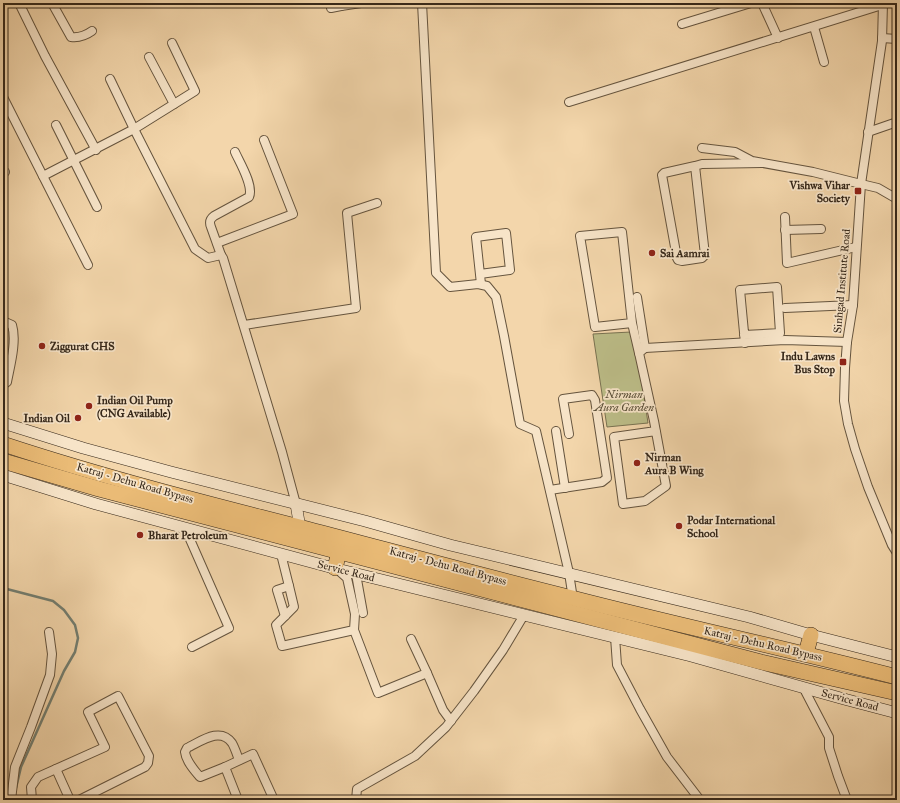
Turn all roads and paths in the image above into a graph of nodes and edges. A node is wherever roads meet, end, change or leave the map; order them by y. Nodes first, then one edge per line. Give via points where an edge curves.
1 (19, 3) edge
2 (52, 3) edge
3 (360, 3) edge
4 (422, 3) edge
5 (752, 3) edge
6 (762, 3) edge
7 (883, 4) edge
8 (341, 5) edge
9 (330, 8) dead end
10 (682, 24) dead end
11 (814, 27) junction
12 (92, 31) dead end
13 (778, 38) junction
14 (882, 38) junction
15 (897, 39) edge
16 (172, 43) dead end
17 (149, 57) dead end
18 (824, 62) dead end
19 (110, 79) dead end
20 (3, 97) edge
21 (569, 102) dead end
22 (174, 104) junction
23 (897, 122) edge
24 (56, 125) dead end
25 (134, 129) junction
26 (868, 132) junction
27 (264, 140) dead end
28 (702, 148) dead end
29 (96, 150) junction
30 (234, 152) dead end
31 (74, 160) junction
32 (762, 163) junction
33 (695, 166) junction
34 (43, 176) junction
35 (861, 184) junction
36 (897, 199) edge
37 (377, 203) dead end
38 (97, 207) dead end
39 (785, 217) dead end
40 (821, 229) dead end
41 (785, 230) junction
42 (218, 243) junction
43 (856, 247) junction
44 (221, 255) junction
45 (88, 265) dead end
46 (480, 274) junction
47 (481, 284) junction
48 (637, 297) dead end
49 (853, 305) junction
50 (785, 308) dead end
51 (3, 321) edge
52 (632, 323) junction
53 (244, 325) junction
54 (745, 339) junction
55 (847, 342) junction
56 (642, 350) junction
57 (3, 385) edge
58 (3, 423) edge
59 (556, 431) dead end
60 (656, 432) junction
61 (570, 434) dead end
62 (3, 444) edge
63 (3, 461) edge
64 (3, 475) edge
65 (565, 488) junction
66 (550, 490) junction
67 (296, 504) junction
68 (184, 528) junction
69 (300, 528) junction
70 (338, 552) junction
71 (897, 553) edge
72 (281, 554) junction
73 (336, 569) junction
74 (569, 573) junction
75 (356, 574) junction
76 (289, 586) junction
77 (573, 599) junction
78 (362, 613) dead end
79 (524, 615) junction
80 (285, 616) junction
81 (354, 630) junction
82 (49, 632) dead end
83 (811, 635) junction
84 (615, 637) junction
85 (411, 639) dead end
86 (192, 647) dead end
87 (806, 654) junction
88 (897, 657) edge
89 (427, 673) junction
90 (897, 677) edge
91 (802, 687) junction
92 (897, 693) edge
93 (897, 713) edge
94 (451, 720) junction
95 (239, 760) junction
96 (225, 767) junction
97 (56, 769) junction
98 (11, 800) edge
99 (32, 800) edge
100 (70, 800) edge
101 (79, 800) edge
102 (238, 800) edge
103 (274, 800) edge
104 (356, 800) edge
105 (700, 800) edge
106 (847, 800) edge

1 - 29 street
2 - 12 street via 71,37 81,37
3 - 8 street
4 - 47 street via 436,273 450,287
5 - 10 street
6 - 13 street
7 - 11 street
7 - 14 street, Sinhgad Institute Road
8 - 9 street
11 - 13 street
11 - 18 street
13 - 21 street
14 - 15 street
14 - 26 street, Sinhgad Institute Road
16 - 22 street via 195,91
17 - 22 street
19 - 25 street
20 - 34 street
22 - 25 street
23 - 26 street
24 - 31 street
25 - 29 street
25 - 44 street via 195,249 208,258
26 - 35 street, Sinhgad Institute Road
27 - 42 street via 292,214
28 - 32 street via 735,152
29 - 31 street
30 - 42 street via 251,193 249,197 211,218 209,222
31 - 34 street
31 - 38 street
32 - 33 street
32 - 35 street
33 - 33 street via 705,255 702,258 682,261 677,258 662,175
34 - 45 street
35 - 36 street via 878,188
35 - 43 street, Sinhgad Institute Road
37 - 53 street via 347,213 356,308
39 - 41 street
40 - 41 street
41 - 43 street via 787,263
42 - 44 street
43 - 49 street, Sinhgad Institute Road
44 - 53 street
46 - 46 street via 476,237 506,233 510,270
46 - 47 street
47 - 66 street via 487,286 496,297 520,424 536,430
48 - 56 street
49 - 50 street
49 - 55 street, Sinhgad Institute Road
51 - 57 street via 12,325 14,329 7,382
52 - 52 street via 595,327 580,236 622,232
52 - 56 street
53 - 67 street
54 - 54 street via 740,290 777,287 780,332
54 - 55 street
54 - 56 street
55 - 71 street, Sinhgad Institute Road via 844,401 848,424 868,487
56 - 60 street
58 - 67 street via 120,458
59 - 65 street
60 - 60 street via 666,486 645,501 623,504 614,437
61 - 65 street via 563,399 592,395 595,400 607,478 602,482
62 - 69 highway, Katraj - Dehu Road Bypass via 181,497
63 - 70 highway, Katraj - Dehu Road Bypass
64 - 68 street, Service Road
65 - 66 street
66 - 74 street
67 - 69 street
67 - 74 street via 450,545
68 - 72 street, Service Road
68 - 86 street via 229,628
69 - 77 highway, Katraj - Dehu Road Bypass
70 - 73 highway
70 - 92 highway, Katraj - Dehu Road Bypass via 761,662
72 - 73 street, Service Road
72 - 76 street
73 - 75 street, Service Road
73 - 81 street via 347,578 355,614
74 - 77 street
74 - 83 street via 749,617
75 - 78 street
75 - 79 street, Service Road
76 - 80 street via 294,607
76 - 80 street via 277,590
77 - 87 highway, Katraj - Dehu Road Bypass
79 - 84 street, Service Road
79 - 94 street via 504,650
80 - 81 street via 276,625 282,646
81 - 89 street via 378,693
82 - 98 street via 52,654 50,674 15,767
83 - 87 highway
83 - 88 street
84 - 91 street, Service Road
84 - 105 street via 617,665 667,757
85 - 89 street
87 - 90 highway, Katraj - Dehu Road Bypass
89 - 94 street
91 - 93 street, Service Road
91 - 106 street via 829,737 829,748
94 - 104 street via 415,756 357,789
95 - 96 street
95 - 96 street via 232,743 217,735 187,748 185,752 200,777
95 - 103 street via 253,754
96 - 102 street
97 - 99 street via 38,777 34,782 31,787
97 - 100 street
97 - 101 street via 105,747 88,712 118,696 149,756 148,763 145,767

